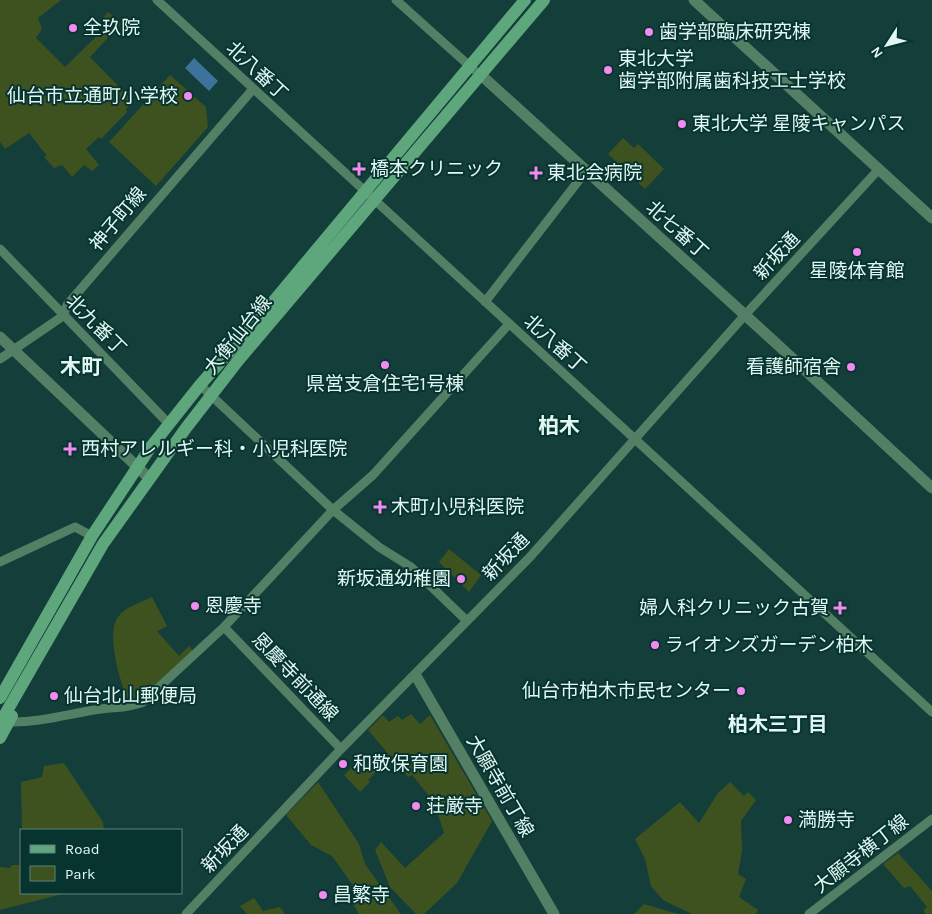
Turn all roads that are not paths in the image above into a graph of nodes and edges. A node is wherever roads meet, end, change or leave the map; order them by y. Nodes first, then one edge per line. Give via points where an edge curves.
1 (157, 0) edge
2 (396, 0) edge
3 (525, 0) edge
4 (544, 0) edge
5 (694, 0) edge
6 (470, 66) junction
7 (481, 75) junction
8 (254, 89) junction
9 (879, 169) junction
10 (586, 171) junction
11 (364, 192) junction
12 (374, 201) junction
13 (932, 218) edge
14 (0, 250) edge
15 (484, 302) junction
16 (745, 314) junction
17 (64, 316) junction
18 (509, 324) junction
19 (0, 337) edge
20 (12, 349) junction
21 (0, 359) edge
22 (200, 385) junction
23 (213, 396) junction
24 (169, 424) junction
25 (634, 438) junction
26 (137, 467) junction
27 (149, 478) junction
28 (932, 488) edge
29 (334, 510) junction
30 (92, 536) junction
31 (0, 562) edge
32 (467, 621) junction
33 (224, 627) junction
34 (416, 676) junction
35 (0, 698) edge
36 (932, 712) edge
37 (5, 722) edge
38 (0, 738) edge
39 (342, 749) junction
40 (932, 819) edge
41 (186, 914) edge
42 (554, 914) edge
43 (809, 914) edge

1 - 8 street, 北八番丁
2 - 6 street, 北七番丁
3 - 6 main road, 大衡仙台線
4 - 7 main road, 大衡仙台線
5 - 9 street
6 - 7 street, 北七番丁
6 - 11 main road, 大衡仙台線
7 - 10 street, 北七番丁
7 - 12 main road, 大衡仙台線
8 - 11 street, 北八番丁
8 - 17 street, 神子町線 via 67,305
9 - 13 street
9 - 16 street, 新坂通
10 - 15 street
10 - 16 street, 北七番丁
11 - 12 street, 北八番丁
11 - 22 main road, 大衡仙台線
12 - 15 street, 北八番丁
12 - 23 main road, 大衡仙台線 via 237,362
14 - 17 street, 北九番丁
15 - 18 street, 北八番丁
16 - 25 street, 新坂通
16 - 28 street, 北七番丁
17 - 20 street, 神子町線
17 - 24 street, 北九番丁
18 - 25 street, 北八番丁
18 - 29 street via 373,475
19 - 20 street
20 - 21 street, 神子町線
20 - 26 street
22 - 23 street
22 - 24 main road, 大衡仙台線
23 - 27 main road, 大衡仙台線
23 - 29 street
24 - 26 main road, 大衡仙台線
25 - 32 street, 新坂通 via 564,520
25 - 36 street, 北八番丁
26 - 27 street
26 - 30 main road, 大衡仙台線
27 - 37 main road, 大衡仙台線
29 - 32 street via 379,547 411,567
29 - 33 street
30 - 31 street via 75,527
30 - 35 main road, 大衡仙台線
32 - 34 street, 新坂通
33 - 37 street via 143,702 132,707 104,708 27,722
33 - 39 street, 恩慶寺前通線
34 - 39 street, 新坂通
34 - 42 street, 大願寺前丁線
37 - 38 main road, 大衡仙台線
39 - 41 street, 新坂通
40 - 43 street, 大願寺横丁線

